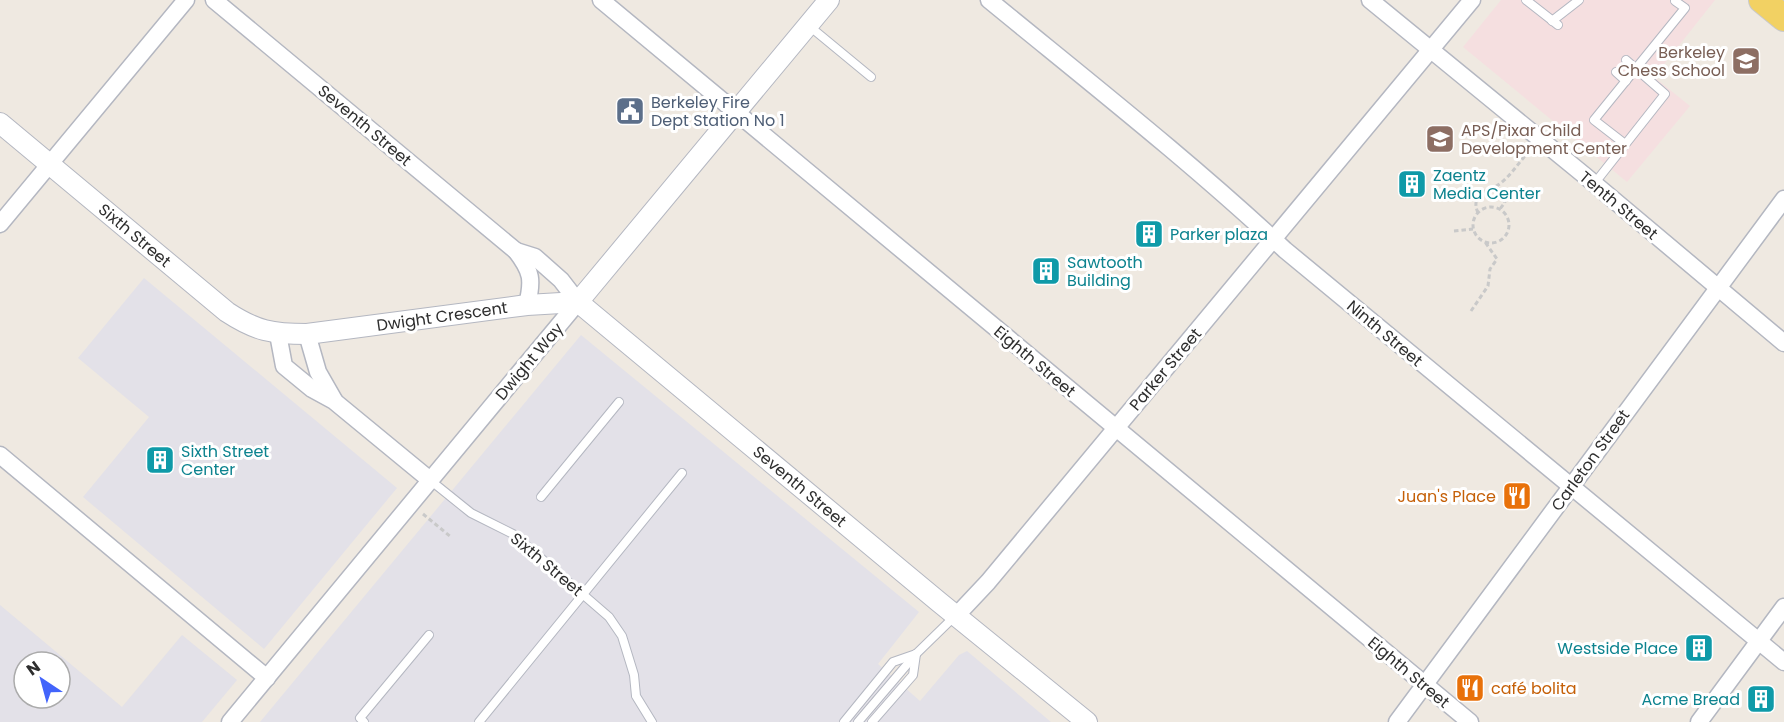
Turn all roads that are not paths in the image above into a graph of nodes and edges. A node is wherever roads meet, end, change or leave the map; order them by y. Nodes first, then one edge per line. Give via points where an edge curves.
1 (186, 0) edge
2 (214, 0) edge
3 (601, 0) edge
4 (829, 0) edge
5 (989, 0) edge
6 (1370, 0) edge
7 (1472, 0) edge
8 (1526, 0) edge
9 (1579, 0) edge
10 (1675, 1) edge
11 (808, 25) junction
12 (1430, 50) junction
13 (1626, 60) dead end
14 (1636, 69) junction
15 (1616, 72) dead end
16 (871, 77) dead end
17 (1626, 81) junction
18 (736, 112) junction
19 (0, 123) edge
20 (1624, 144) junction
21 (49, 164) junction
22 (1594, 184) junction
23 (1784, 199) edge
24 (0, 224) edge
25 (1273, 238) junction
26 (516, 251) junction
27 (1718, 288) junction
28 (578, 302) junction
29 (527, 305) junction
30 (278, 334) junction
31 (307, 334) junction
32 (1784, 343) edge
33 (334, 401) junction
34 (619, 402) dead end
35 (1116, 428) junction
36 (0, 455) edge
37 (682, 473) dead end
38 (429, 480) junction
39 (1570, 486) junction
40 (541, 497) dead end
41 (583, 594) junction
42 (1784, 607) edge
43 (956, 616) junction
44 (429, 635) dead end
45 (1759, 641) junction
46 (916, 654) junction
47 (1784, 662) edge
48 (267, 678) junction
49 (1424, 684) junction
50 (230, 722) edge
51 (364, 722) edge
52 (479, 722) edge
53 (652, 722) edge
54 (844, 722) edge
55 (858, 722) edge
56 (872, 722) edge
57 (1087, 722) edge
58 (1397, 722) edge
59 (1470, 722) edge
60 (1699, 722) edge

1 - 21 street
2 - 26 street, Seventh Street
3 - 18 street, Eighth Street
4 - 11 street, Dwight Way
5 - 25 street, Ninth Street
6 - 12 street, Tenth Street
7 - 12 street, Parker Street
8 - 9 lane via 1532,9 1555,23
10 - 14 lane via 1685,8
11 - 16 lane
11 - 18 street, Dwight Way
12 - 22 street, Tenth Street
12 - 25 street, Parker Street
13 - 14 lane
14 - 17 lane
14 - 20 lane via 1665,94
15 - 17 lane
17 - 20 lane via 1594,120
18 - 28 street, Dwight Way
18 - 35 street, Eighth Street
19 - 21 street, Sixth Street
20 - 22 lane
21 - 24 street
21 - 30 street, Sixth Street via 227,312
22 - 27 street, Tenth Street
23 - 27 street, Carleton Street
25 - 35 street, Parker Street
25 - 39 street, Ninth Street
26 - 28 street, Seventh Street via 535,257
26 - 29 street, Seventh Street via 527,266 532,283
27 - 32 street, Tenth Street
27 - 39 street, Carleton Street
28 - 29 street, Dwight Crescent
28 - 38 street, Dwight Way
28 - 43 street, Seventh Street
29 - 31 street, Dwight Crescent
30 - 31 street, Sixth Street
30 - 33 street, Sixth Street via 285,366
31 - 33 street, Sixth Street via 318,372
33 - 38 street, Sixth Street
34 - 40 lane
35 - 43 street, Parker Street
35 - 49 street, Eighth Street
36 - 48 street
37 - 41 lane
38 - 41 lane, Sixth Street via 471,513 513,534
38 - 48 street, Dwight Way
39 - 45 street, Ninth Street
39 - 49 street, Carleton Street
41 - 52 lane
41 - 53 lane, Sixth Street via 609,617 622,636 636,696
42 - 45 street
43 - 46 lane, Parker Street
43 - 57 street, Seventh Street
44 - 51 lane via 360,718
45 - 47 street, Ninth Street
45 - 60 street
46 - 54 lane, Parker Street via 893,662
46 - 55 lane
46 - 56 lane via 913,675
48 - 50 street, Dwight Way
49 - 58 street, Carleton Street
49 - 59 street, Eighth Street

